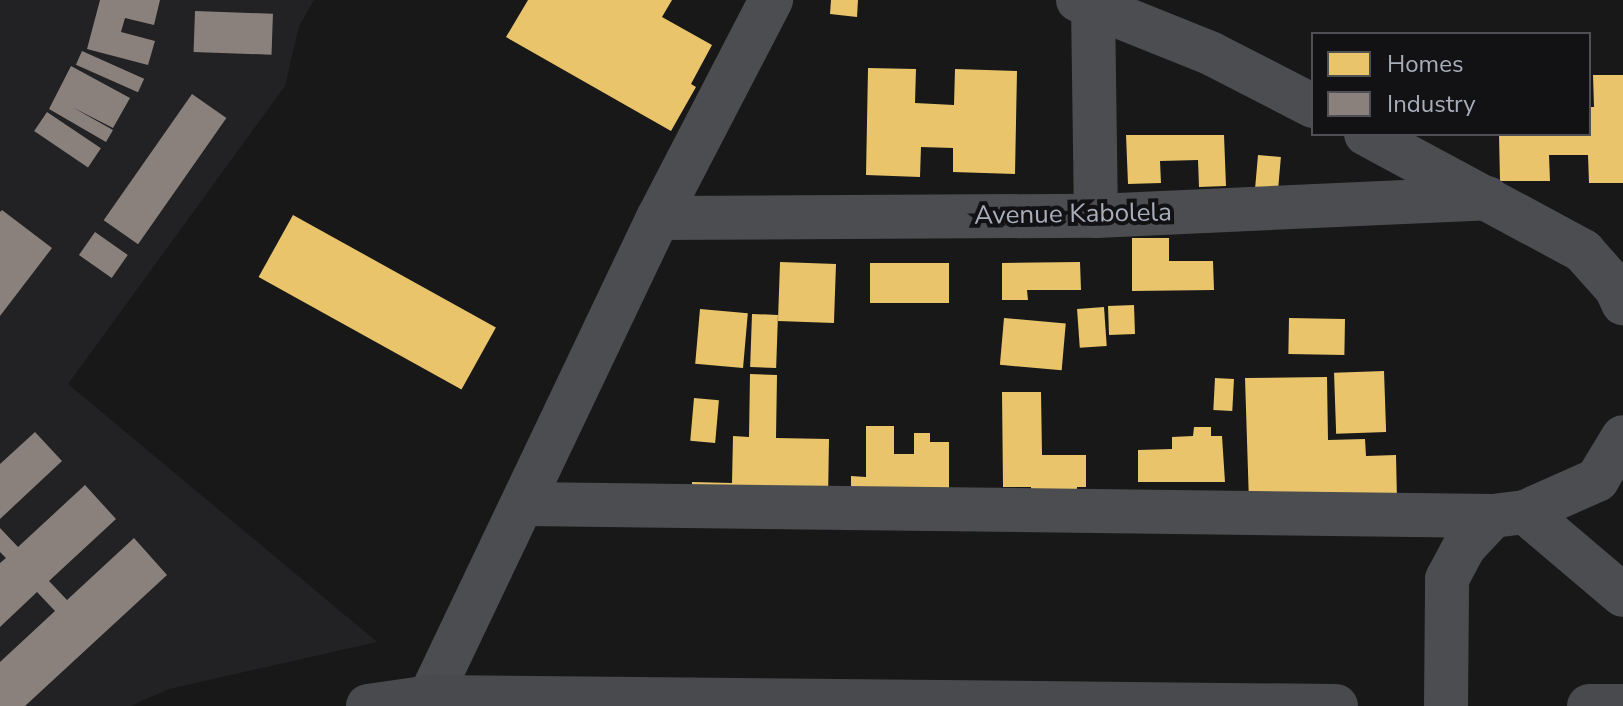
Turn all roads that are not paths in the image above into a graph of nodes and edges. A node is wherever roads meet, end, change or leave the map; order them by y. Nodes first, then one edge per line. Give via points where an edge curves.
1 (771, 0) edge
2 (1086, 2) edge
3 (1311, 105) edge
4 (1370, 136) edge
5 (1488, 198) junction
6 (1096, 216) junction
7 (658, 218) junction
8 (1623, 303) edge
9 (1623, 437) edge
10 (525, 504) junction
11 (1509, 514) junction
12 (1623, 595) edge
13 (430, 701) edge
14 (1111, 704) edge
15 (368, 706) edge
16 (1336, 706) edge
17 (1446, 706) edge
18 (1589, 706) edge
19 (1623, 706) edge

1 - 7 street
2 - 3 street via 1212,54
2 - 6 street
4 - 5 street
5 - 6 street, Avenue Kabolela
5 - 8 street via 1583,251
6 - 7 street, Avenue Kabolela
7 - 10 street
9 - 11 street via 1597,480
10 - 11 street
10 - 13 street
11 - 12 street
11 - 17 street via 1464,547 1447,579
13 - 14 highway
13 - 15 highway
14 - 16 highway
18 - 19 highway

